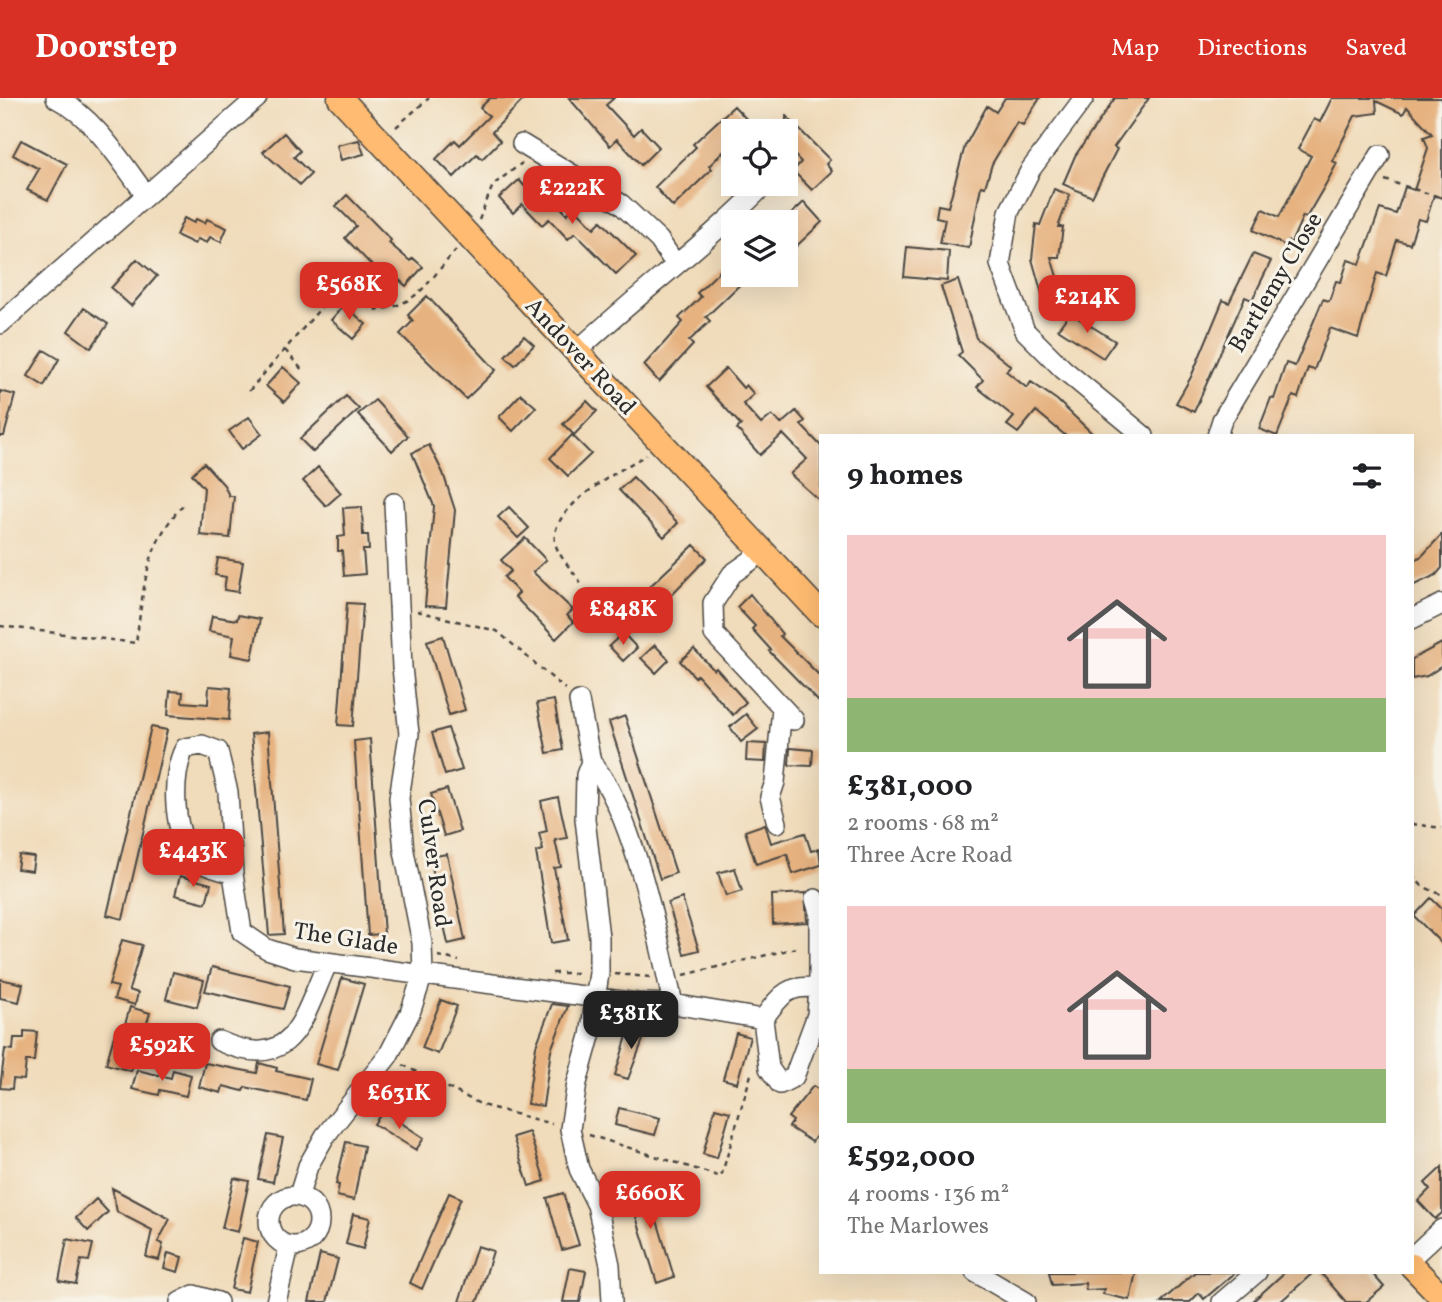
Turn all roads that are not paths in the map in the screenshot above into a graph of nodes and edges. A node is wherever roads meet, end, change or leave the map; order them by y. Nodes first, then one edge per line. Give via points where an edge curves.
1 (56, 98) edge
2 (257, 98) edge
3 (340, 98) edge
4 (1084, 98) edge
5 (530, 147) road end
6 (1380, 155) dead end
7 (146, 195) junction
8 (760, 196) edge
9 (676, 265) junction
10 (0, 324) edge
11 (578, 351) junction
12 (1142, 434) edge
13 (1218, 434) edge
14 (394, 503) dead end
15 (763, 552) junction
16 (1442, 604) edge
17 (819, 612) edge
18 (1414, 618) edge
19 (579, 701) road end
20 (591, 762) junction
21 (777, 822) dead end
22 (233, 874) junction
23 (815, 899) dead end
24 (819, 916) edge
25 (819, 928) edge
26 (327, 964) junction
27 (423, 974) junction
28 (819, 988) edge
29 (596, 998) junction
30 (673, 1004) junction
31 (763, 1019) junction
32 (219, 1041) dead end
33 (299, 1195) junction
34 (1442, 1229) edge
35 (289, 1247) junction
36 (1414, 1255) edge
37 (1414, 1268) edge
38 (978, 1274) edge
39 (1252, 1274) edge
40 (1442, 1297) edge
41 (180, 1302) edge
42 (219, 1302) edge
43 (276, 1302) edge
44 (611, 1302) edge
45 (1026, 1302) edge
46 (1223, 1302) edge

1 - 7 street via 76,108
2 - 7 street
3 - 11 main road, Andover Road via 472,232
4 - 12 street via 1031,169 1009,212 1000,264 1025,331
5 - 9 street via 621,204 659,240
6 - 13 street, Bartlemy Close
7 - 10 street
8 - 9 street
9 - 11 street
11 - 15 main road, Andover Road
14 - 27 street, Culver Road via 401,667 409,734 399,798
15 - 17 main road, Andover Road
15 - 21 street via 732,574 713,603 714,634 788,714 770,797
16 - 18 street
19 - 20 street
20 - 29 street via 586,775 585,819 596,890
20 - 30 street via 602,775 636,858
22 - 22 street, The Glade via 200,863 190,852 177,817 179,759 185,748 202,745 218,751 228,792
22 - 26 street, The Glade via 242,932 267,949
23 - 24 street
25 - 28 street
26 - 27 street, The Glade
26 - 32 street via 304,1023 283,1044 256,1052
27 - 29 street, The Glade
27 - 33 street, Culver Road via 388,1056 325,1136
28 - 31 street via 798,985 779,997
28 - 31 street via 817,1016 794,1077 780,1084 769,1068
29 - 30 street, The Glade
29 - 44 street via 570,1129 579,1170 597,1205 610,1265
30 - 31 street, The Glade
33 - 35 street via 283,1198 271,1208 268,1224 275,1239
33 - 35 street via 311,1201 320,1226 314,1239
34 - 36 street
35 - 43 street
37 - 40 main road
38 - 45 street
39 - 46 street
41 - 42 street via 194,1295

